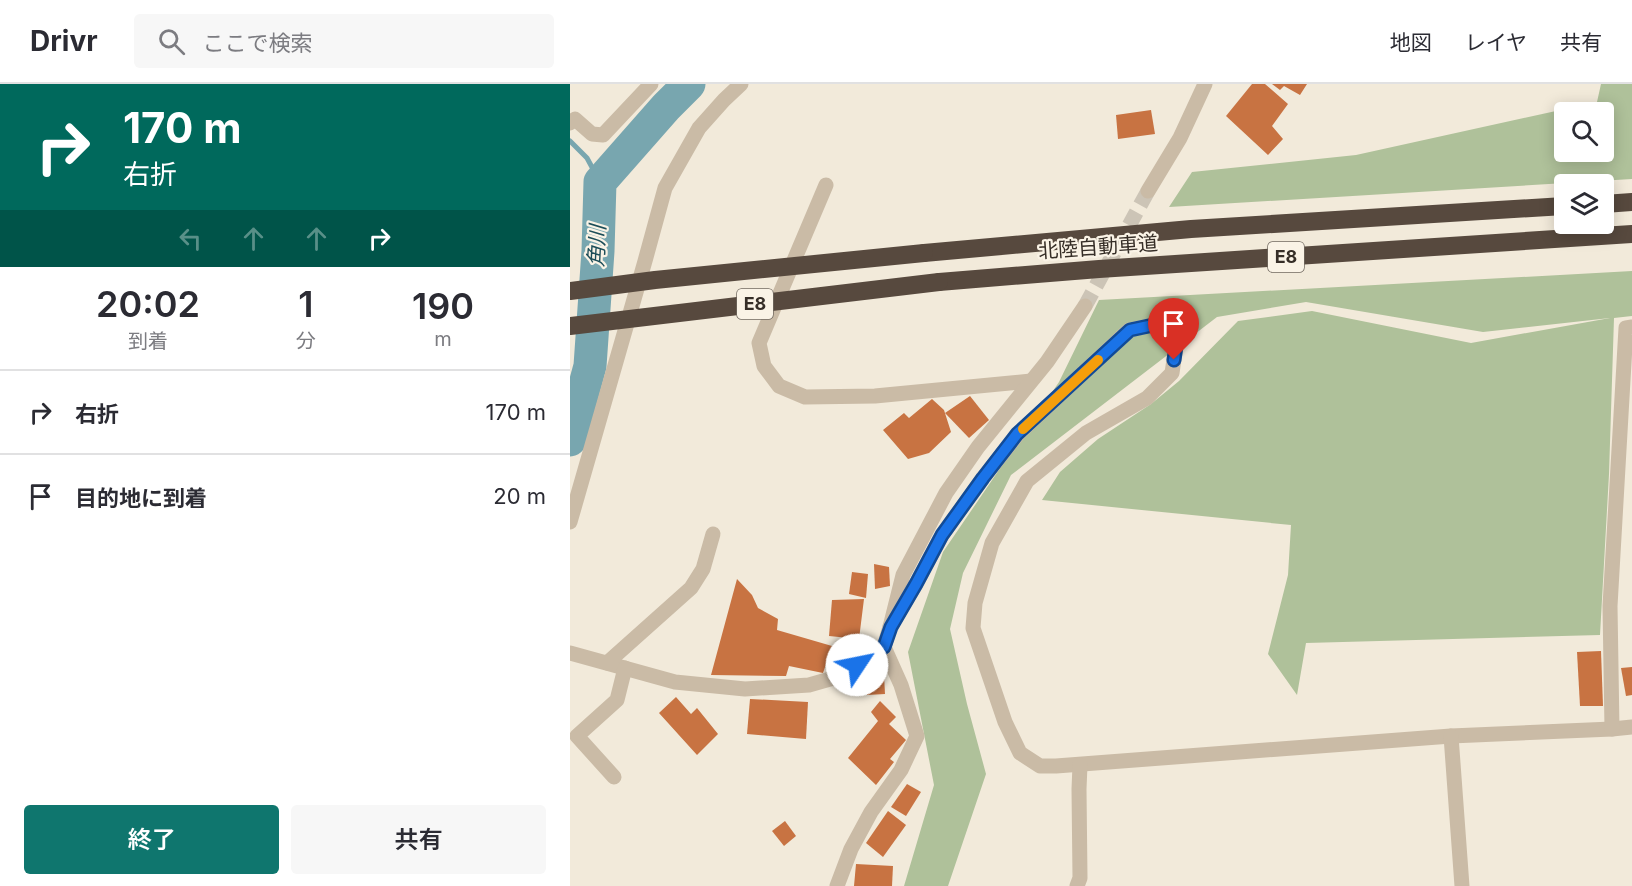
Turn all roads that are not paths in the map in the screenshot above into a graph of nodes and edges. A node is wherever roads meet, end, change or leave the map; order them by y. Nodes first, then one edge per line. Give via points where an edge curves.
1 (651, 84) edge
2 (741, 84) edge
3 (1205, 84) edge
4 (572, 119) edge
5 (826, 185) dead end
6 (1148, 191) tunnel mouth
7 (1632, 202) edge
8 (1614, 203) edge
9 (1554, 207) edge
10 (1632, 234) edge
11 (570, 291) edge
12 (1084, 306) tunnel mouth
13 (570, 326) edge
14 (1632, 327) edge
15 (1031, 381) junction
16 (570, 522) edge
17 (713, 534) dead end
18 (891, 627) junction
19 (884, 647) junction
20 (570, 653) edge
21 (607, 663) junction
22 (625, 668) junction
23 (1632, 727) edge
24 (1612, 729) junction
25 (1451, 736) junction
26 (1080, 765) junction
27 (614, 777) dead end
28 (837, 886) edge
29 (1077, 886) edge
30 (1462, 886) edge

1 - 4 street via 603,135 592,134
2 - 16 street via 699,128 665,188
3 - 6 street via 1180,138
5 - 15 street via 759,343 764,366 780,386 805,397 874,396
7 - 8 highway
9 - 11 highway, 北陸自動車道 / E8, bridge via 1191,229
10 - 13 highway, 北陸自動車道 / E8, bridge via 939,282
12 - 15 street
14 - 24 street via 1626,328 1610,606
15 - 18 street via 946,493 903,575
17 - 21 street via 703,569 691,588
18 - 19 street
18 - 26 street via 942,535 1017,434 1130,330 1158,324 1176,346 1172,373 1147,398 1086,432 1027,481 992,543 975,603 973,628 1005,722 1020,753 1040,766
19 - 22 street via 844,675 809,685 745,689 675,682
19 - 28 street via 901,685 916,736 901,770 851,849
20 - 21 street
21 - 22 street
22 - 27 street via 617,700 577,736
23 - 24 street
24 - 25 street
25 - 26 street
25 - 30 street
26 - 29 street

